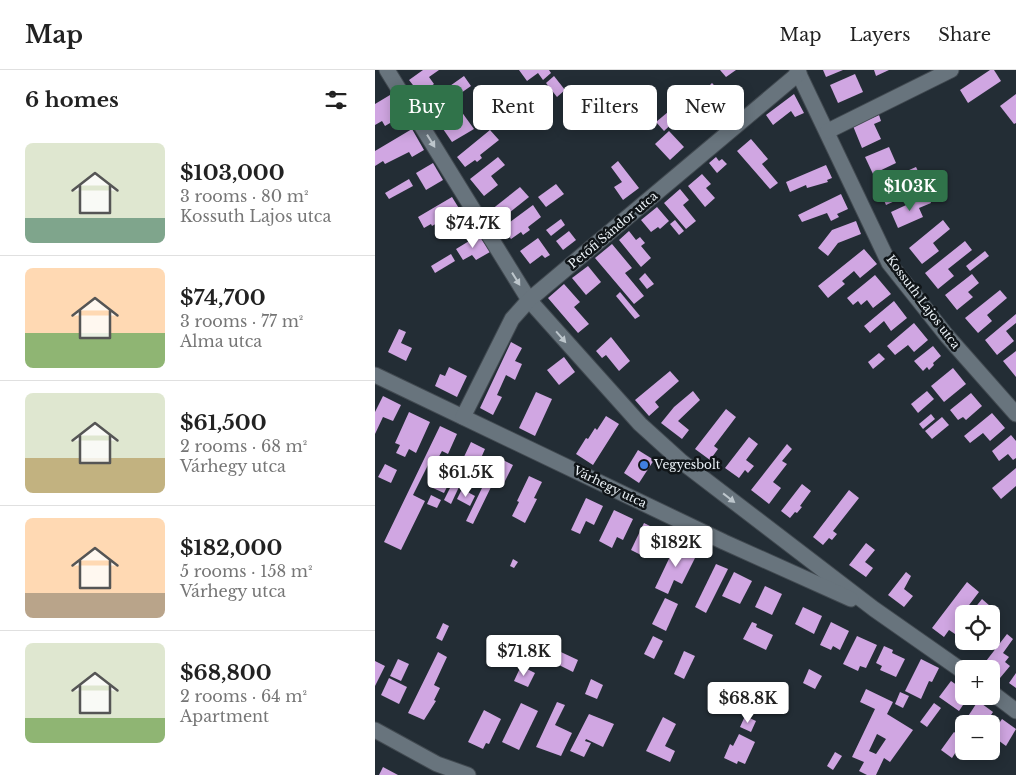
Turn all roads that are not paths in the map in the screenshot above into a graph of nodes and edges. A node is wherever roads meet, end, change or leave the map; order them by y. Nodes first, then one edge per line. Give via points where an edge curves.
1 (387, 70) edge
2 (951, 70) edge
3 (798, 71) edge
4 (828, 131) junction
5 (529, 300) junction
6 (375, 375) edge
7 (1016, 414) edge
8 (463, 417) junction
9 (874, 610) junction
10 (955, 666) edge
11 (1000, 699) edge
12 (1016, 711) edge
13 (375, 730) edge
14 (468, 775) edge

1 -> 5 street, Várhegy utca
2 - 4 street
3 - 4 street, Kossuth Lajos utca
3 - 5 street, Petőfi Sándor utca
4 - 7 street, Kossuth Lajos utca via 889,263 947,336
5 - 8 street, Petőfi Sándor utca via 512,319
5 -> 9 street, Várhegy utca via 640,424 682,462
6 - 8 street, Várhegy utca
8 - 9 street, Várhegy utca
9 - 10 street, Várhegy utca
11 - 12 street
13 - 14 street via 437,764

